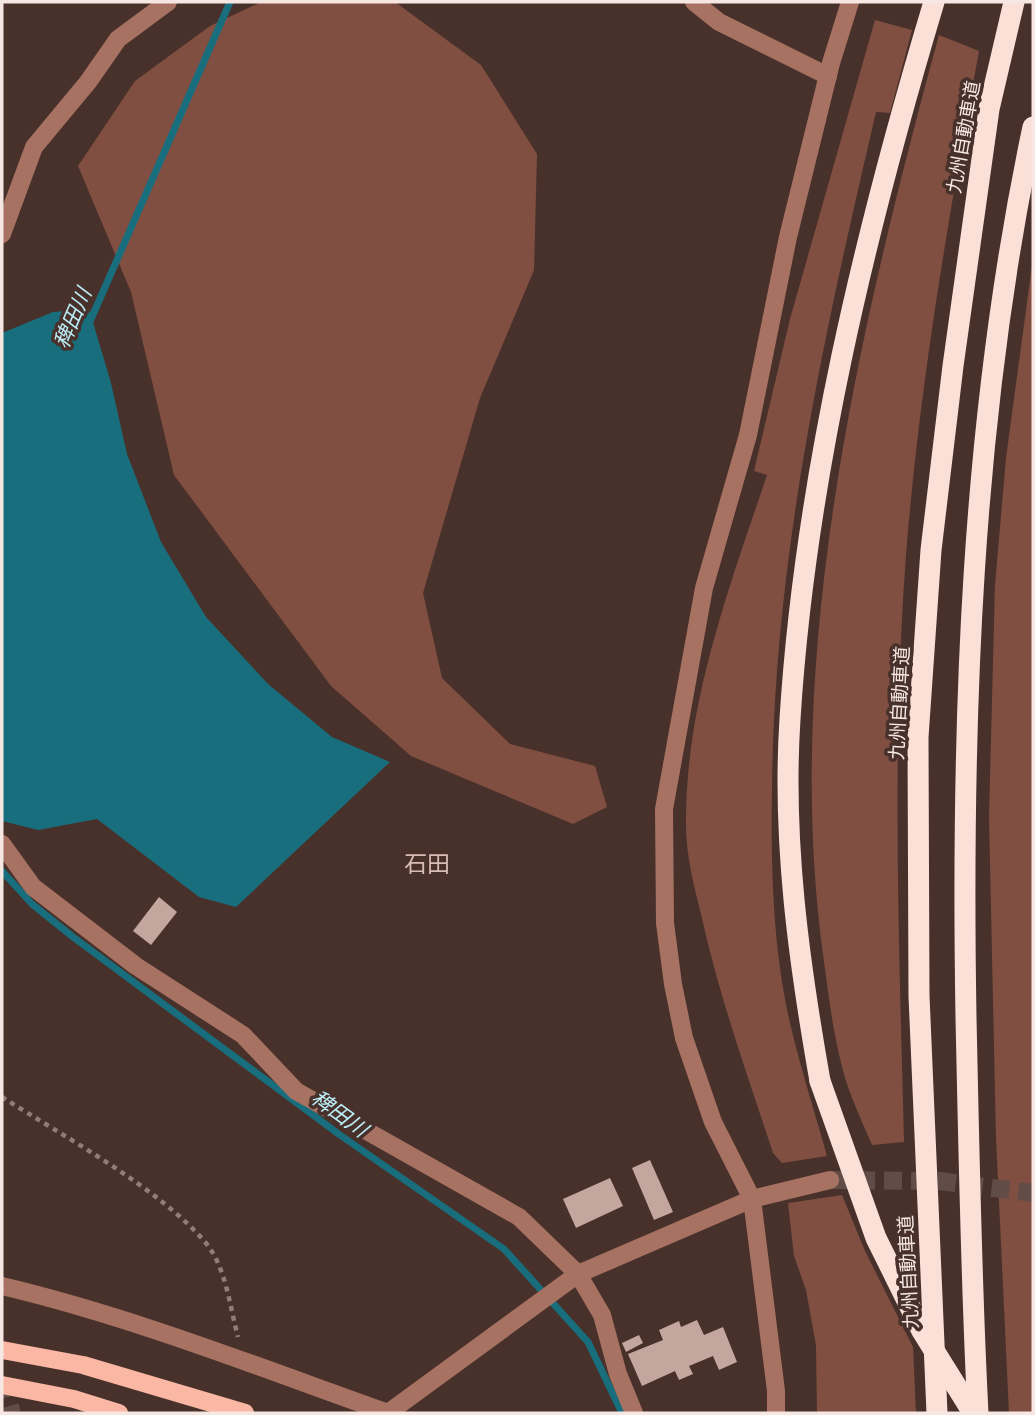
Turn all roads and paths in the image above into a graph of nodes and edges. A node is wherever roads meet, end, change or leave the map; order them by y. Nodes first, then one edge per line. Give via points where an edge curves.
1 (168, 2) edge
2 (694, 2) edge
3 (850, 2) edge
4 (934, 2) edge
5 (1014, 2) edge
6 (828, 76) junction
7 (1033, 127) edge
8 (2, 234) edge
9 (2, 844) edge
10 (2, 1097) edge
11 (830, 1181) tunnel mouth
12 (752, 1199) junction
13 (578, 1274) junction
14 (2, 1286) edge
15 (2, 1350) edge
16 (245, 1362) junction
17 (2, 1385) edge
18 (118, 1413) edge
19 (245, 1413) edge
20 (634, 1413) edge
21 (776, 1413) edge
22 (937, 1413) edge
23 (973, 1413) edge
24 (978, 1413) edge

1 - 8 street via 118,39 34,147
2 - 6 street via 719,22
3 - 6 street
4 - 23 highway, bridge via 853,300 809,543 790,720 790,831 800,968 820,1081 876,1238 922,1331
5 - 22 highway, 九州自動車道 via 989,109 968,245 934,524 918,737 919,996
6 - 12 street via 788,237 748,435 704,588 664,809 665,923 684,1038 713,1122
7 - 24 highway via 994,369 975,554 965,744 969,1254
9 - 13 street via 33,887 136,966 243,1035 296,1091 519,1217
10 - 16 path via 150,1192 206,1243 217,1262
11 - 12 street
12 - 13 street
12 - 21 street
13 - 16 street via 388,1413
13 - 20 street via 602,1315
14 - 16 street
15 - 19 main road via 83,1365
17 - 18 main road

